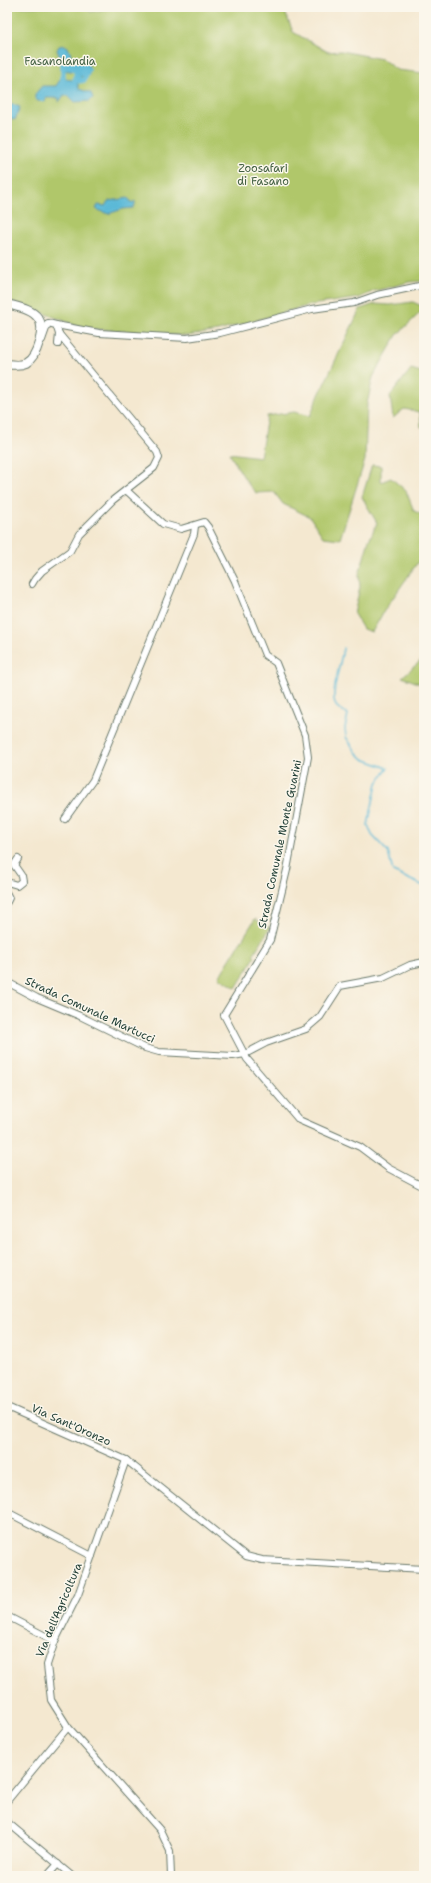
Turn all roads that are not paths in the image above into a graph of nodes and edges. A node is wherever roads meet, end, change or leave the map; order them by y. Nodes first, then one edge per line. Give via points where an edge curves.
1 (424, 285) edge
2 (7, 304) edge
3 (56, 325) junction
4 (59, 334) junction
5 (58, 344) dead end
6 (26, 363) junction
7 (7, 364) edge
8 (126, 490) junction
9 (195, 526) junction
10 (32, 584) dead end
11 (65, 819) dead end
12 (18, 859) dead end
13 (7, 882) edge
14 (7, 894) edge
15 (7, 902) edge
16 (424, 962) edge
17 (7, 982) edge
18 (245, 1054) junction
19 (424, 1187) edge
20 (7, 1407) edge
21 (126, 1460) junction
22 (7, 1512) edge
23 (92, 1556) junction
24 (424, 1569) edge
25 (7, 1616) edge
26 (55, 1641) junction
27 (68, 1727) junction
28 (7, 1801) edge
29 (7, 1822) edge
30 (58, 1864) junction
31 (47, 1876) edge
32 (72, 1876) edge
33 (171, 1876) edge

1 - 3 street via 377,295 354,303 312,309 220,333 187,338 99,333
2 - 6 street via 30,311 38,317 41,324 36,348
3 - 4 street
3 - 6 street via 48,323 36,356
4 - 5 street
4 - 8 street via 157,452 159,458 154,468
6 - 7 street
8 - 9 street, Strada Comunale Monte Guarini via 163,524 181,529
8 - 10 street via 79,534 70,550 42,571
9 - 11 street via 194,534 93,780
9 - 18 street, Strada Comunale Monte Guarini via 204,522 235,582 265,655 276,663 305,735 308,757 287,870 270,940 224,1015
12 - 13 street via 14,865 22,881 17,885
14 - 15 street
16 - 18 street, Strada Comunale Martucci via 410,965 383,978 340,986 320,1017 306,1028
17 - 18 street, Strada Comunale Martucci via 145,1048 159,1052 233,1056
18 - 19 street via 299,1120 360,1147 388,1168
20 - 21 street, Via Sant'Oronzo
21 - 23 street, Via dell'Agricoltura
21 - 24 street, Via Sant'Oronzo via 246,1556 262,1560
22 - 23 street
23 - 26 street, Via dell'Agricoltura via 78,1595
25 - 26 street
26 - 27 street, Via dell'Agricoltura via 46,1665 52,1700
27 - 28 street
27 - 33 street, Via dell'Agricoltura via 160,1830 170,1851
29 - 30 street
30 - 31 street
30 - 32 street

